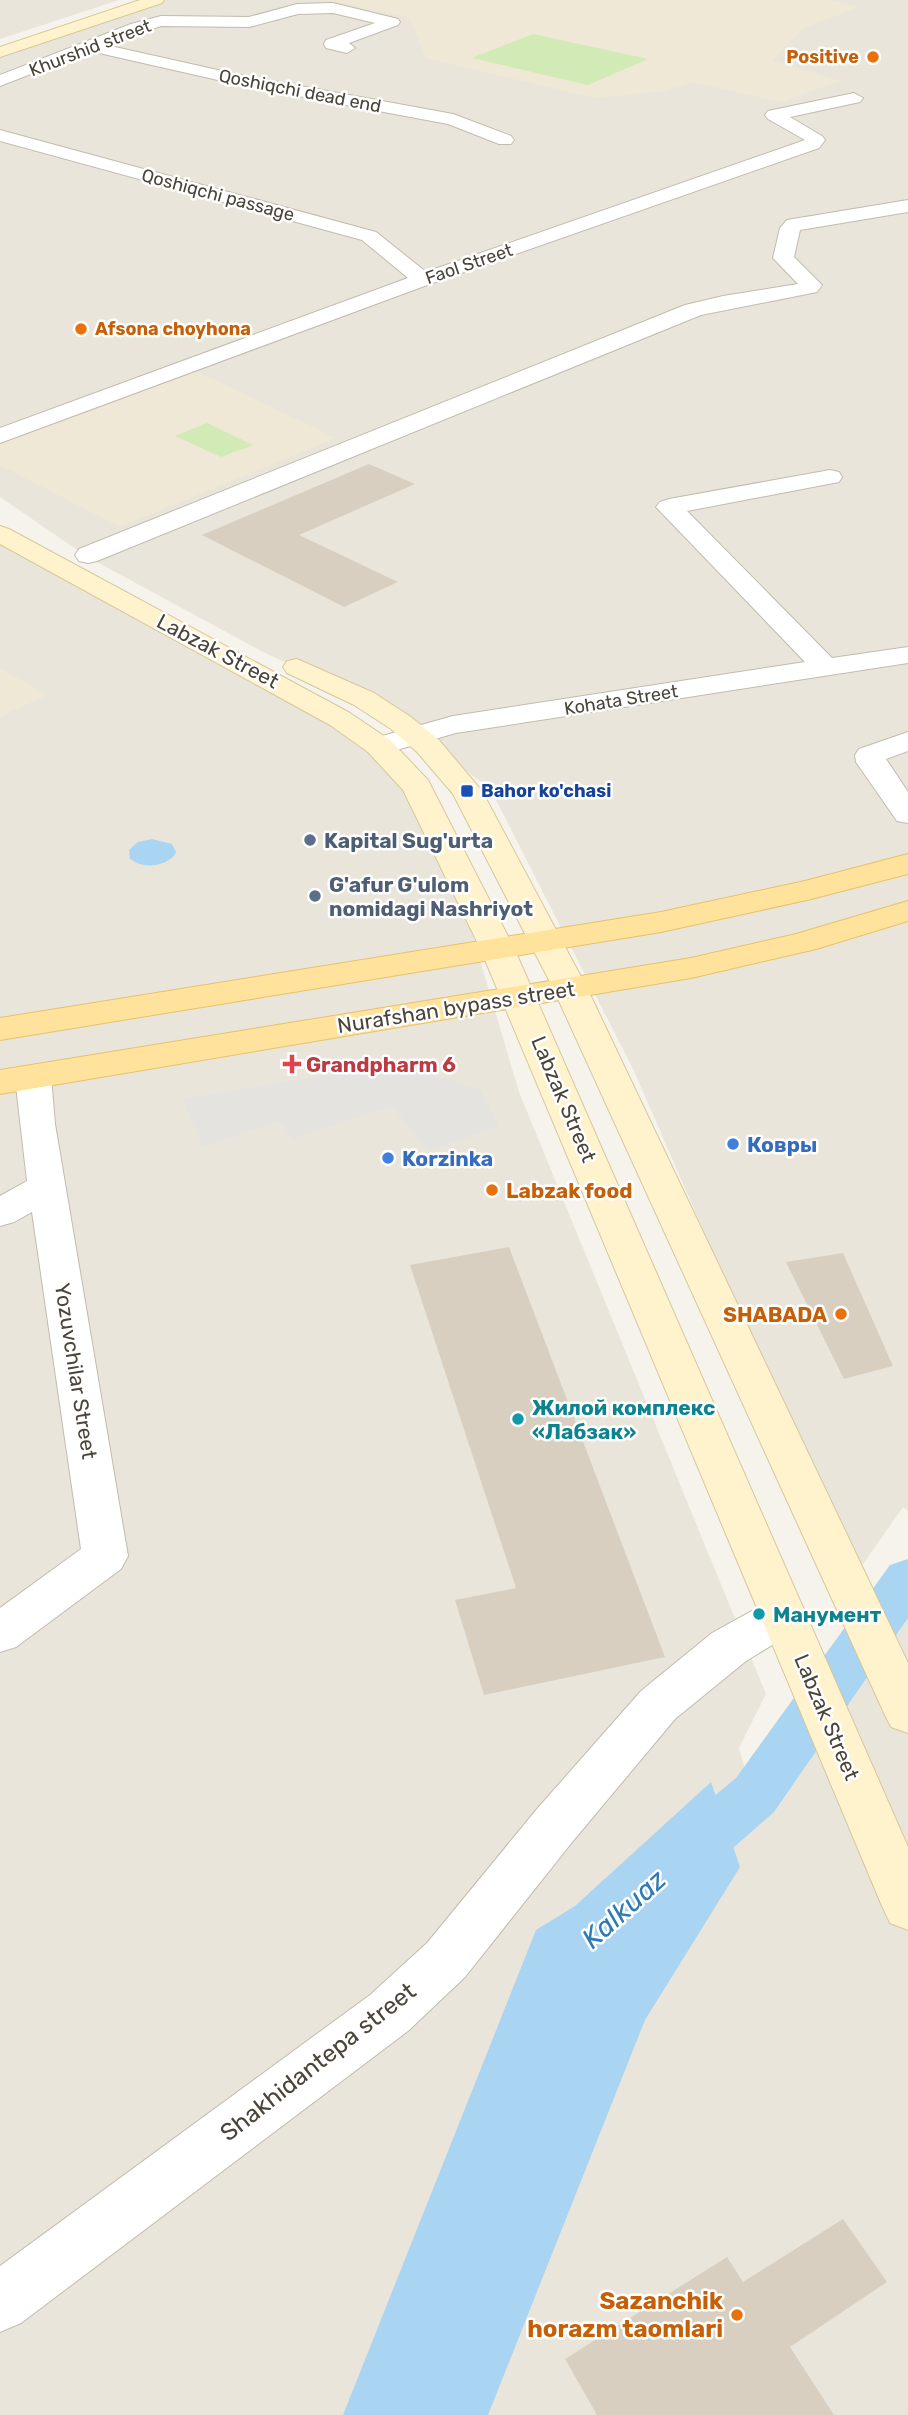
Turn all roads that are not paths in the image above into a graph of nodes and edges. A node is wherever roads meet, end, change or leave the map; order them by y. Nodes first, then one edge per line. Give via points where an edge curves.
1 (119, 0) edge
2 (156, 0) edge
3 (0, 39) edge
4 (93, 47) junction
5 (347, 48) dead end
6 (0, 52) edge
7 (0, 82) edge
8 (854, 98) dead end
9 (0, 135) edge
10 (505, 140) dead end
11 (908, 206) edge
12 (423, 280) junction
13 (0, 436) edge
14 (830, 477) dead end
15 (0, 506) edge
16 (0, 534) edge
17 (88, 555) junction
18 (908, 655) edge
19 (826, 668) junction
20 (416, 734) junction
21 (908, 741) edge
22 (379, 746) junction
23 (908, 814) edge
24 (908, 864) edge
25 (908, 911) edge
26 (545, 940) junction
27 (497, 948) junction
28 (570, 988) junction
29 (520, 996) junction
30 (0, 1029) edge
31 (16, 1079) edge
32 (47, 1186) junction
33 (0, 1213) edge
34 (0, 1633) edge
35 (792, 1635) junction
36 (908, 1713) edge
37 (908, 1906) edge
38 (0, 2302) edge

1 - 3 main road
2 - 6 main road
4 - 5 street, Khurshid street via 161,21 249,22 301,8 337,8 392,22 332,44
4 - 7 street, Khurshid street
4 - 10 street, Qoshiqchi dead end via 240,80 453,119
8 - 12 street, Faol Street via 774,115 813,137 812,144
9 - 12 street, Qoshiqchi passage via 369,236
11 - 17 street via 794,224 783,258 810,288 693,310
12 - 13 street, Faol Street
14 - 19 street via 669,507
15 - 17 main road, Labzak Street
16 - 22 main road, Labzak Street via 325,709
17 - 20 main road, Labzak Street via 263,652 364,699
18 - 19 street, Kohata Street
19 - 20 street, Kohata Street
20 - 22 street, Kohata Street
20 - 26 main road, Labzak Street via 467,791
21 - 23 street via 870,755
22 - 27 main road, Labzak Street via 417,786
24 - 26 main road via 723,909
25 - 28 main road, Nurafshan bypass street via 739,958
26 - 27 main road
26 - 28 main road, Labzak Street
27 - 29 main road, Labzak Street
27 - 30 main road
28 - 29 main road, Nurafshan bypass street
28 - 36 main road, Labzak Street
29 - 31 main road, Nurafshan bypass street
29 - 35 main road, Labzak Street
31 - 32 street, Yozuvchilar Street
32 - 33 street
32 - 34 street, Yozuvchilar Street via 105,1556
35 - 37 main road, Labzak Street
35 - 38 street, Shakhidantepa street via 729,1647 658,1705 446,1960 389,2013

